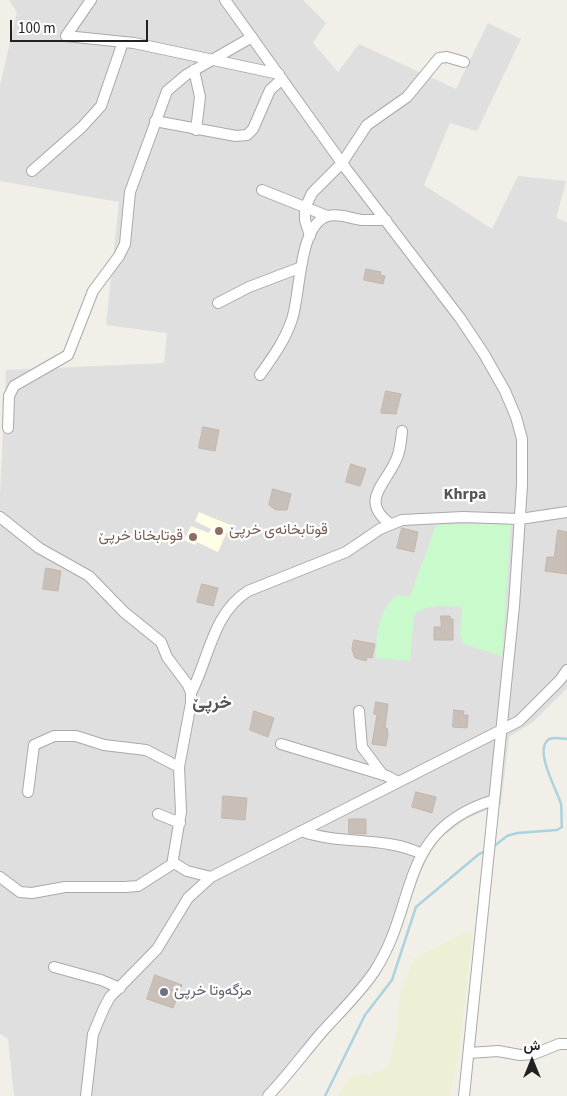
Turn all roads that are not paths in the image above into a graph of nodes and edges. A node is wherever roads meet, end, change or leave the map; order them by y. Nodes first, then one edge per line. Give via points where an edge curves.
1 (91, 0) edge
2 (225, 0) edge
3 (252, 36) junction
4 (123, 42) junction
5 (209, 61) junction
6 (464, 62) dead end
7 (194, 70) junction
8 (280, 77) junction
9 (155, 121) junction
10 (196, 130) junction
11 (342, 163) junction
12 (32, 171) dead end
13 (262, 190) dead end
14 (305, 208) junction
15 (327, 216) junction
16 (386, 220) junction
17 (310, 236) junction
18 (299, 268) junction
19 (218, 304) dead end
20 (260, 375) dead end
21 (8, 428) dead end
22 (402, 431) dead end
23 (567, 512) edge
24 (0, 517) edge
25 (520, 520) junction
26 (390, 524) junction
27 (567, 670) edge
28 (191, 693) junction
29 (359, 712) dead end
30 (500, 732) junction
31 (281, 744) dead end
32 (179, 767) junction
33 (382, 774) junction
34 (398, 782) junction
35 (28, 792) dead end
36 (494, 800) junction
37 (158, 814) dead end
38 (180, 823) junction
39 (304, 832) junction
40 (422, 854) junction
41 (174, 864) junction
42 (0, 877) edge
43 (210, 878) junction
44 (54, 967) dead end
45 (120, 988) junction
46 (567, 1044) edge
47 (469, 1053) junction
48 (86, 1096) edge
49 (268, 1096) edge
50 (464, 1096) edge

1 - 4 street via 66,36
2 - 3 street
3 - 5 street
3 - 8 street
4 - 5 street
4 - 12 street via 101,106
5 - 7 street
5 - 8 street
6 - 11 street via 439,58 406,97 367,125
7 - 9 street via 172,84
7 - 10 street via 200,98
8 - 10 street via 247,136
8 - 11 street
9 - 10 street
9 - 21 street via 130,192 125,244 93,291 68,355 14,386 9,396
11 - 14 street via 312,193
11 - 16 street
13 - 14 street
14 - 15 street
14 - 17 street
15 - 16 street
15 - 17 street
16 - 25 street via 484,354 516,417 522,439
17 - 18 street
18 - 19 street via 249,287
18 - 20 street via 292,321
22 - 26 street via 399,455 376,497 377,511
23 - 25 street
24 - 28 street via 39,548 89,576 124,612 161,642
25 - 26 street via 434,517
25 - 30 street
26 - 28 street via 346,552 236,598 218,626
27 - 30 street via 519,721
28 - 32 street
29 - 33 street via 362,747
30 - 34 street
30 - 36 street
31 - 33 street
32 - 35 street via 146,750 110,746 76,736 54,736 34,745
32 - 38 street
33 - 34 street
34 - 39 street
36 - 40 street via 476,805 454,819 430,840
36 - 47 street
37 - 38 street
38 - 41 street
39 - 40 street via 330,838 379,842
39 - 43 street
40 - 49 street via 376,970
41 - 42 street via 138,886 125,887 65,887 32,893 20,892
41 - 43 street
43 - 45 street via 188,898 157,949
44 - 45 street
45 - 48 street via 104,1008 93,1034
46 - 47 street via 520,1056 498,1051
47 - 50 street

